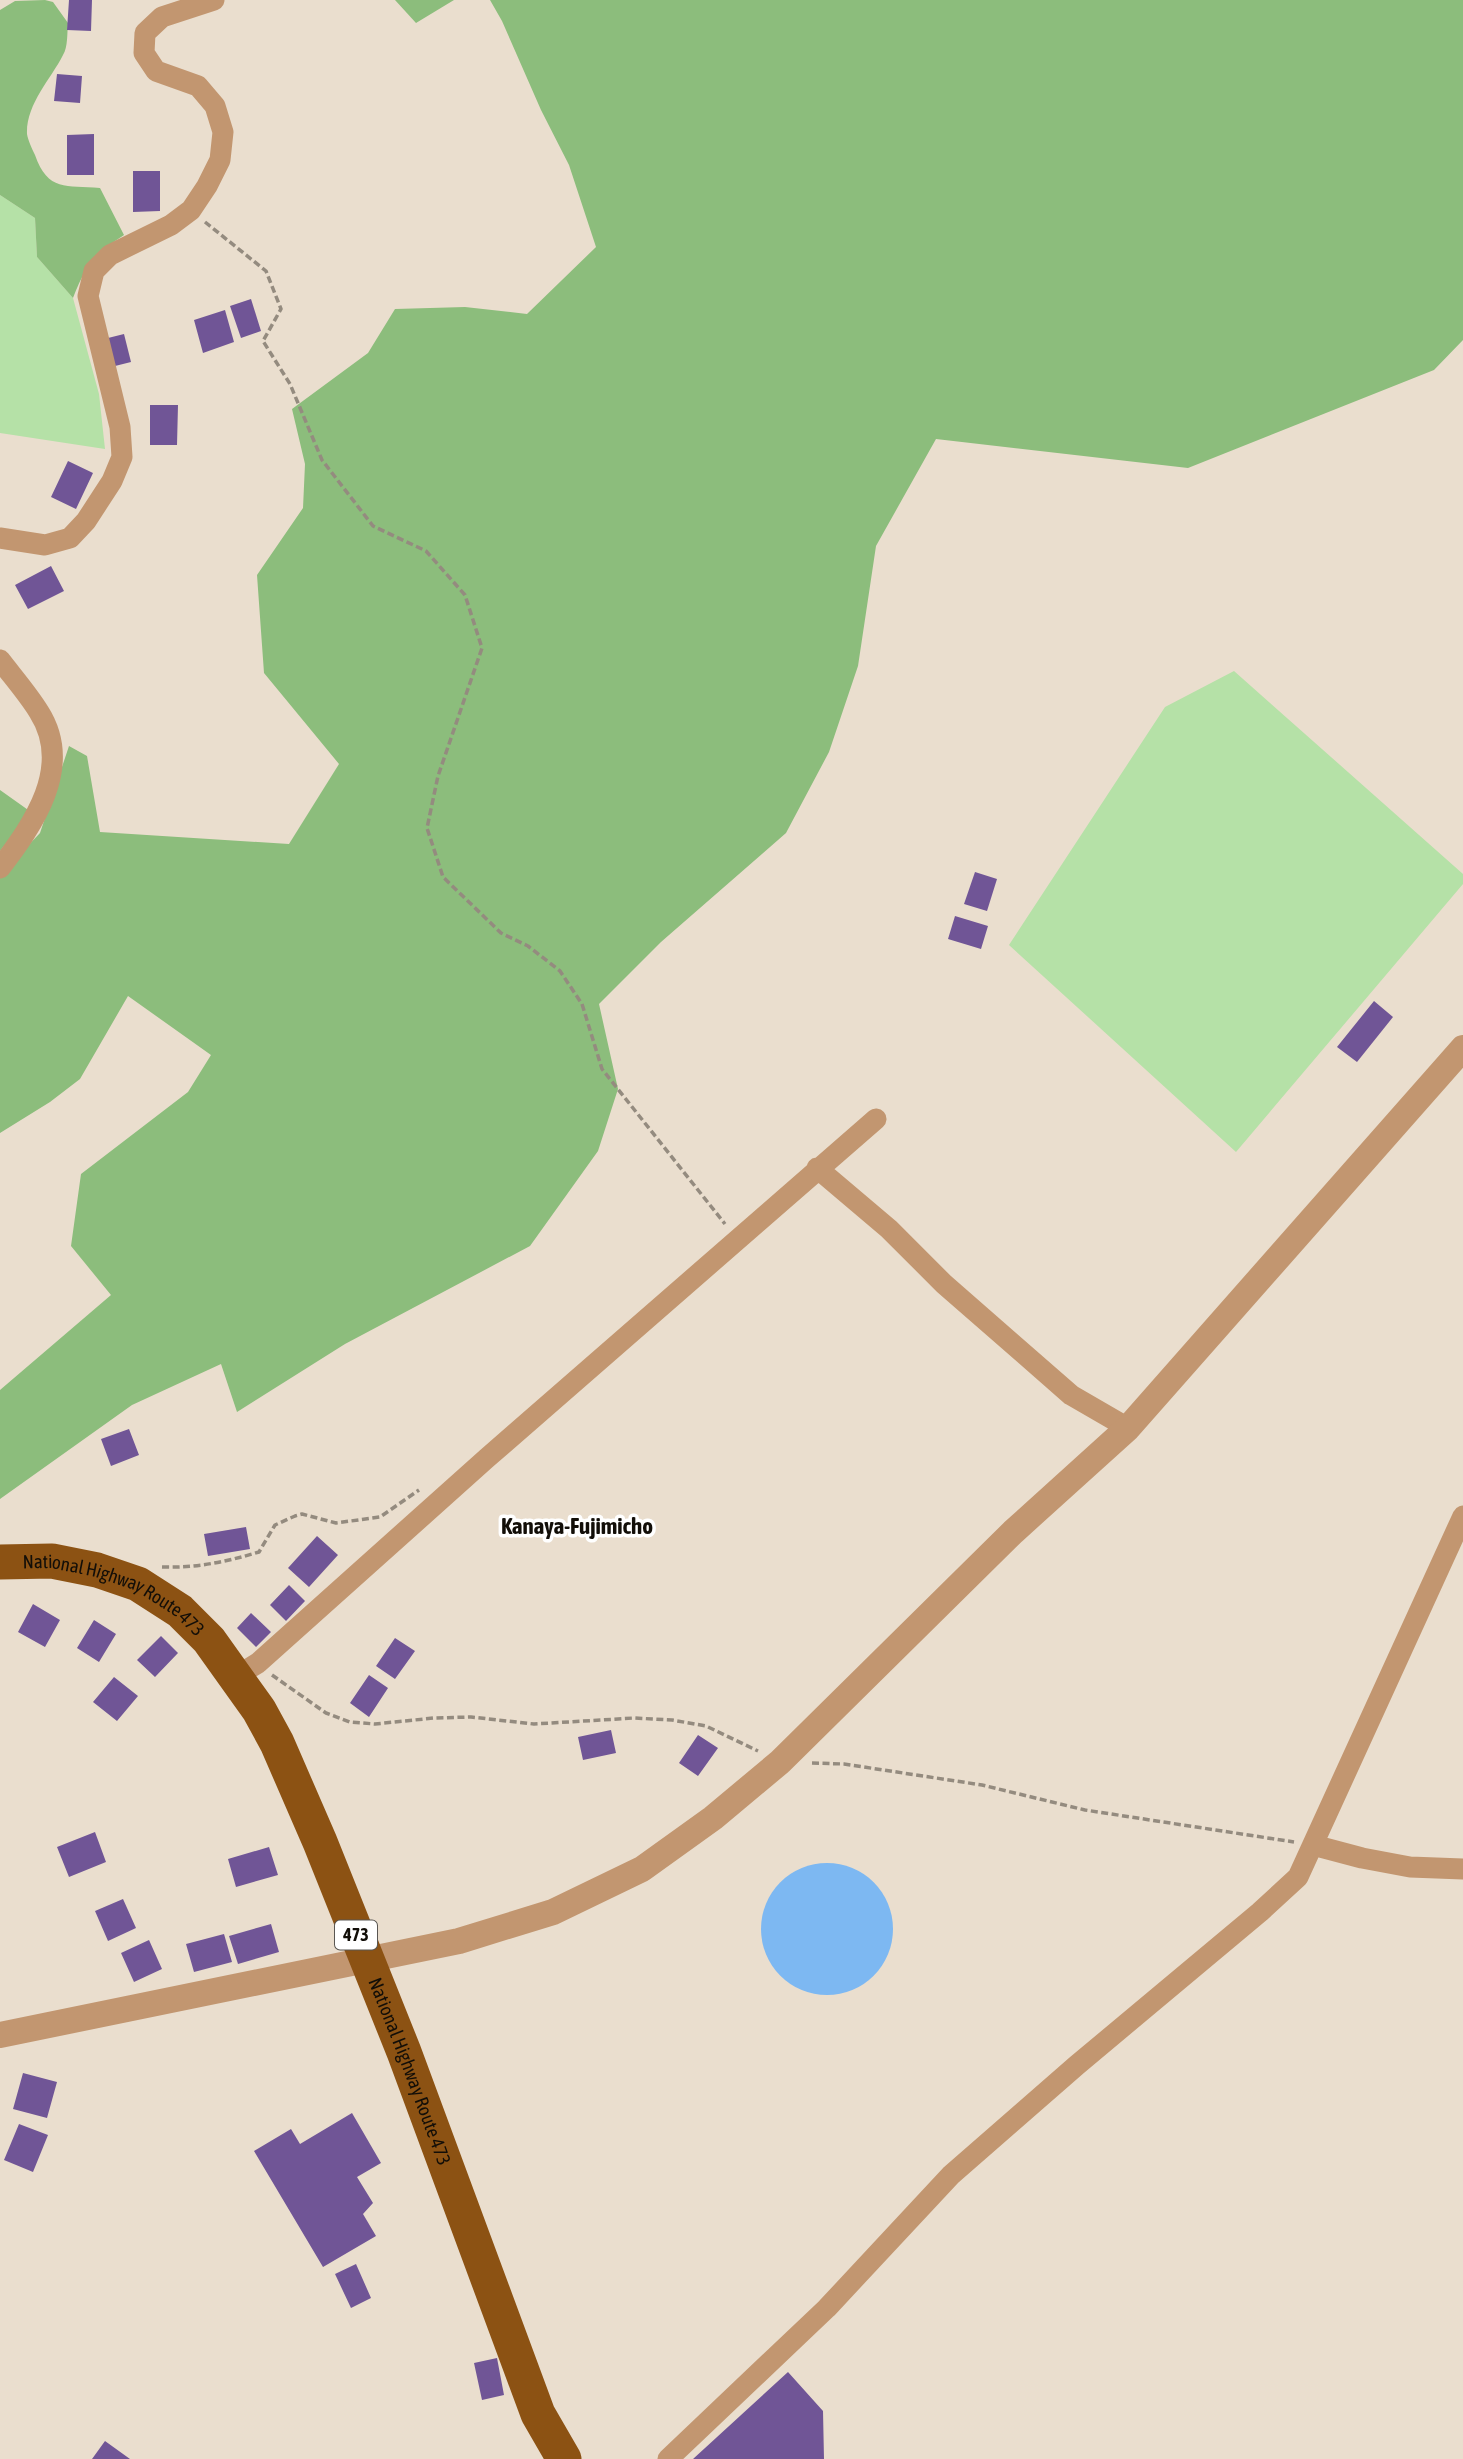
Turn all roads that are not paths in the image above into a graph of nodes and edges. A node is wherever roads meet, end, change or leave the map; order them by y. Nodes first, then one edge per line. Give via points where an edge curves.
1 (214, 0) edge
2 (0, 538) edge
3 (0, 660) edge
4 (0, 868) edge
5 (1463, 1048) edge
6 (876, 1119) dead end
7 (817, 1168) junction
8 (1128, 1428) junction
9 (1463, 1516) edge
10 (0, 1562) edge
11 (247, 1670) junction
12 (1313, 1845) junction
13 (1463, 1869) edge
14 (366, 1961) junction
15 (0, 2035) edge
16 (564, 2459) edge
17 (668, 2459) edge

1 - 2 street via 162,17 145,33 144,53 156,71 198,86 215,106 223,132 220,160 191,210 110,255 94,271 88,296 120,427 122,457 112,481 70,538 46,545
3 - 4 street via 40,713 52,751 43,803
5 - 8 street
6 - 7 street
7 - 8 street via 1071,1395
7 - 11 street
8 - 14 street via 1013,1532 780,1762 642,1869 553,1912 459,1941
9 - 12 street
10 - 11 highway, National Highway Route 473 / 473 via 52,1561 138,1584 180,1611
11 - 14 highway, National Highway Route 473 / 473
12 - 13 street via 1410,1867
12 - 17 street via 1298,1877 951,2175 827,2308
14 - 15 street
14 - 16 highway, National Highway Route 473 / 473 via 538,2414

